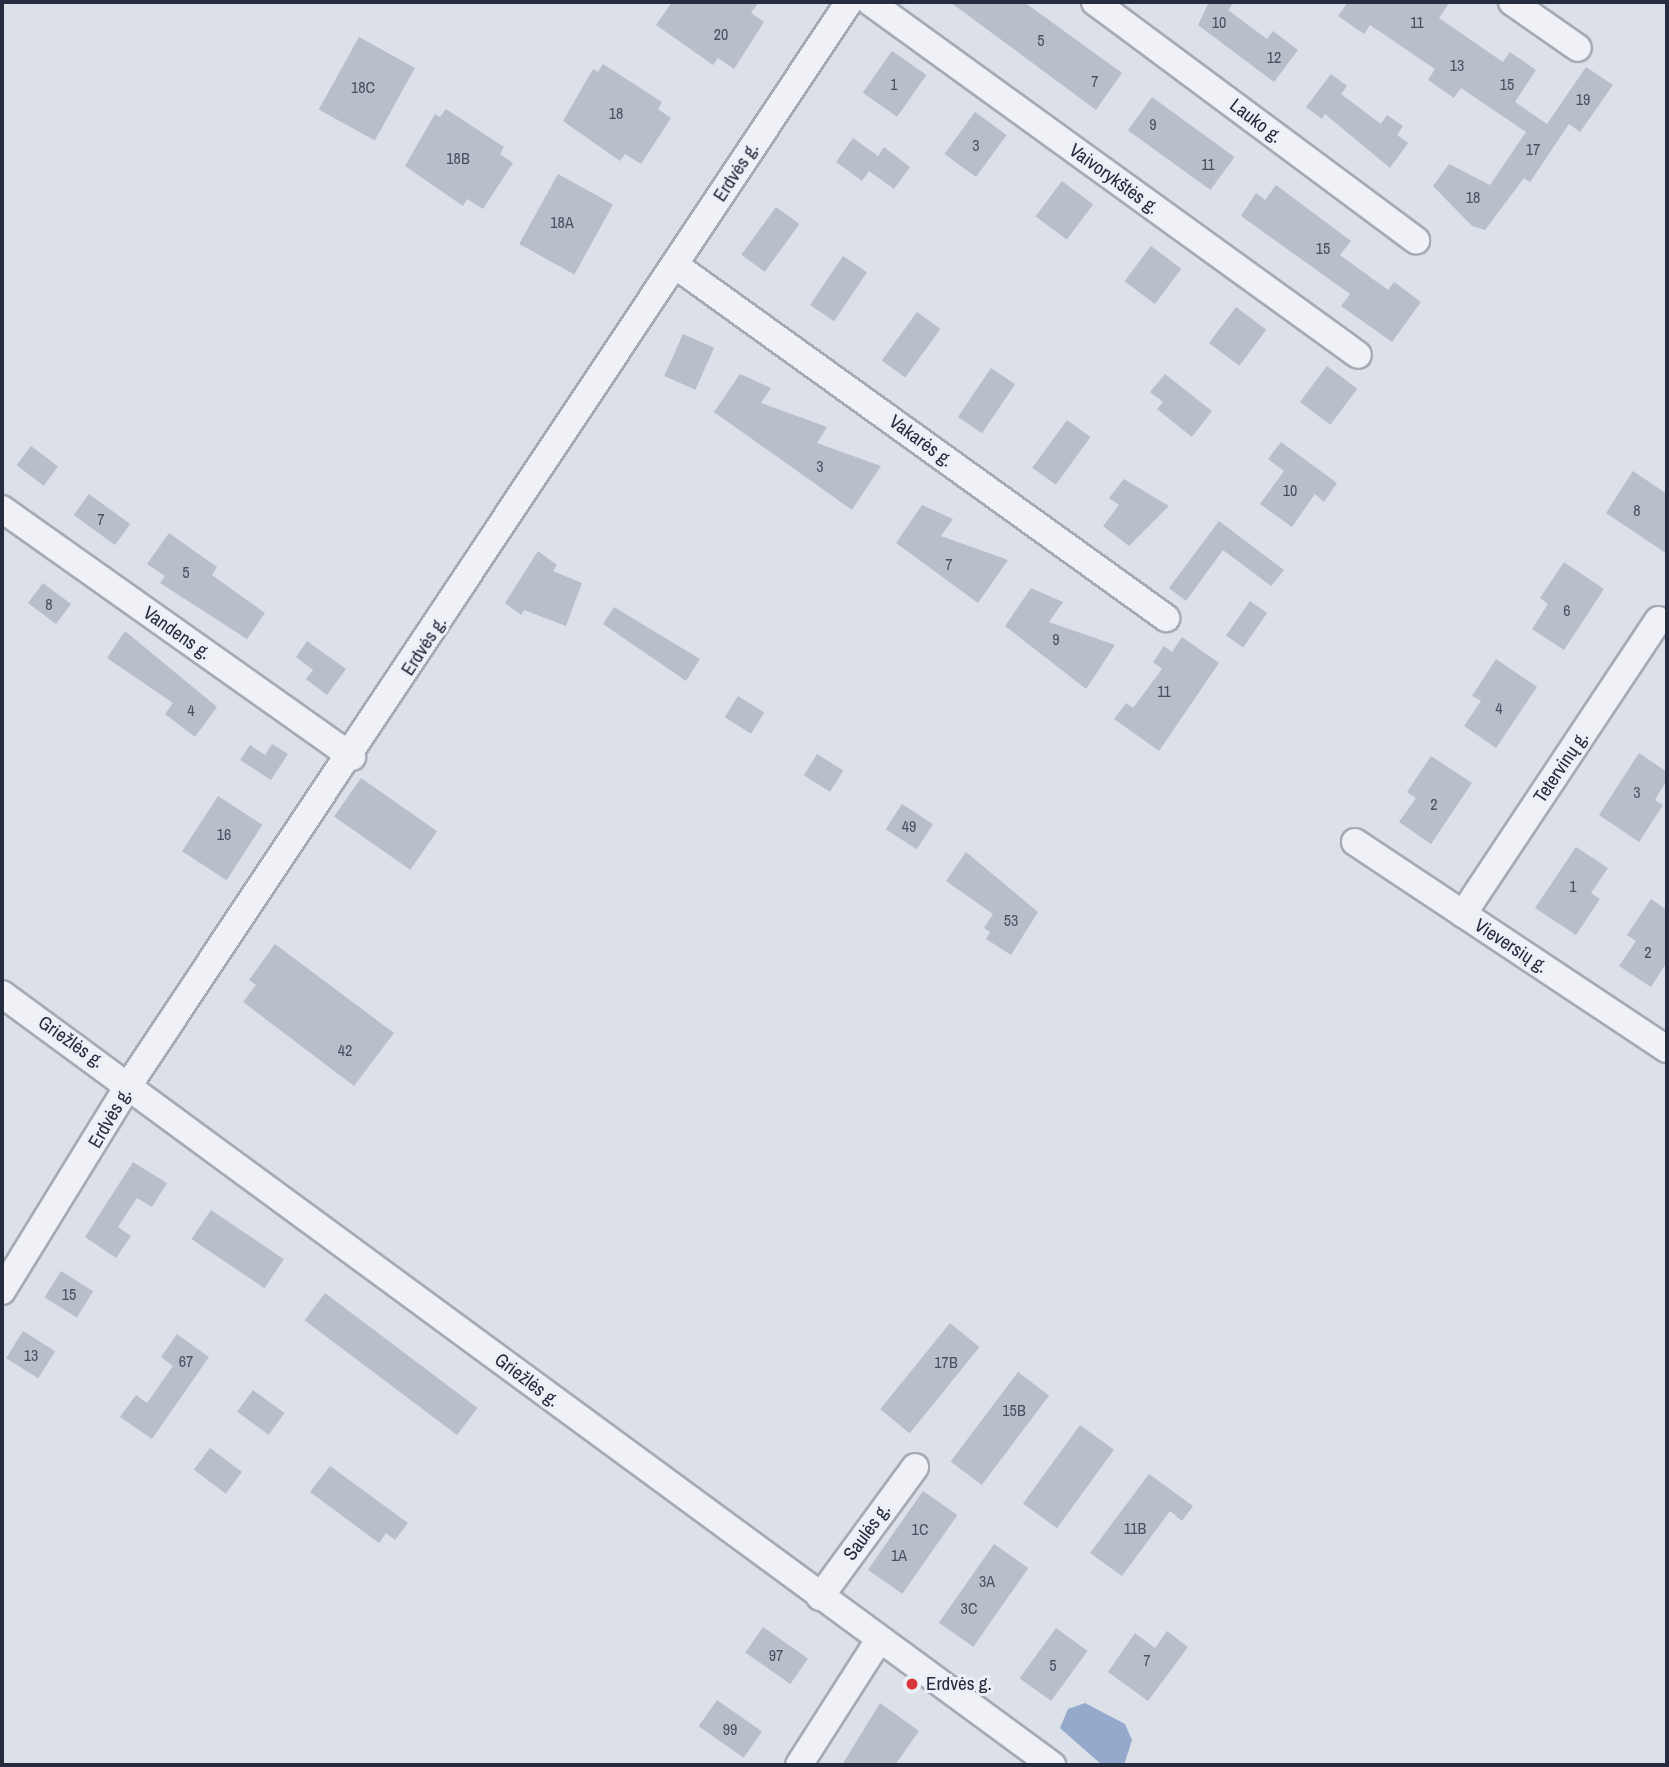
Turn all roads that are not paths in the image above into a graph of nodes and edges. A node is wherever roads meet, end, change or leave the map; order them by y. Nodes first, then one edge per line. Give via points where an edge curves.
1 (849, 2) edge
2 (870, 2) edge
3 (1095, 2) edge
4 (1512, 2) edge
5 (1578, 48) dead end
6 (1416, 240) dead end
7 (676, 265) junction
8 (1358, 355) dead end
9 (2, 509) edge
10 (1166, 618) dead end
11 (1658, 620) dead end
12 (352, 757) junction
13 (1355, 842) dead end
14 (1463, 914) junction
15 (2, 994) edge
16 (1667, 1049) edge
17 (130, 1083) junction
18 (2, 1291) edge
19 (915, 1467) dead end
20 (820, 1597) junction
21 (879, 1640) junction
22 (799, 1765) edge
23 (1052, 1765) edge

1 - 7 street, Erdvės g.
2 - 8 street, Vaivorykštės g.
3 - 6 street, Lauko g.
4 - 5 street
7 - 10 street, Vakarės g.
7 - 12 street, Erdvės g.
9 - 12 street, Vandens g.
11 - 14 street, Tetervinų g.
12 - 17 street, Erdvės g.
13 - 14 street, Vieversių g.
14 - 16 street, Vieversių g.
15 - 17 street, Griežlės g.
17 - 18 street, Erdvės g.
17 - 20 street, Griežlės g.
19 - 20 street, Saulės g.
20 - 21 street, Griežlės g.
21 - 22 street
21 - 23 street, Griežlės g.

